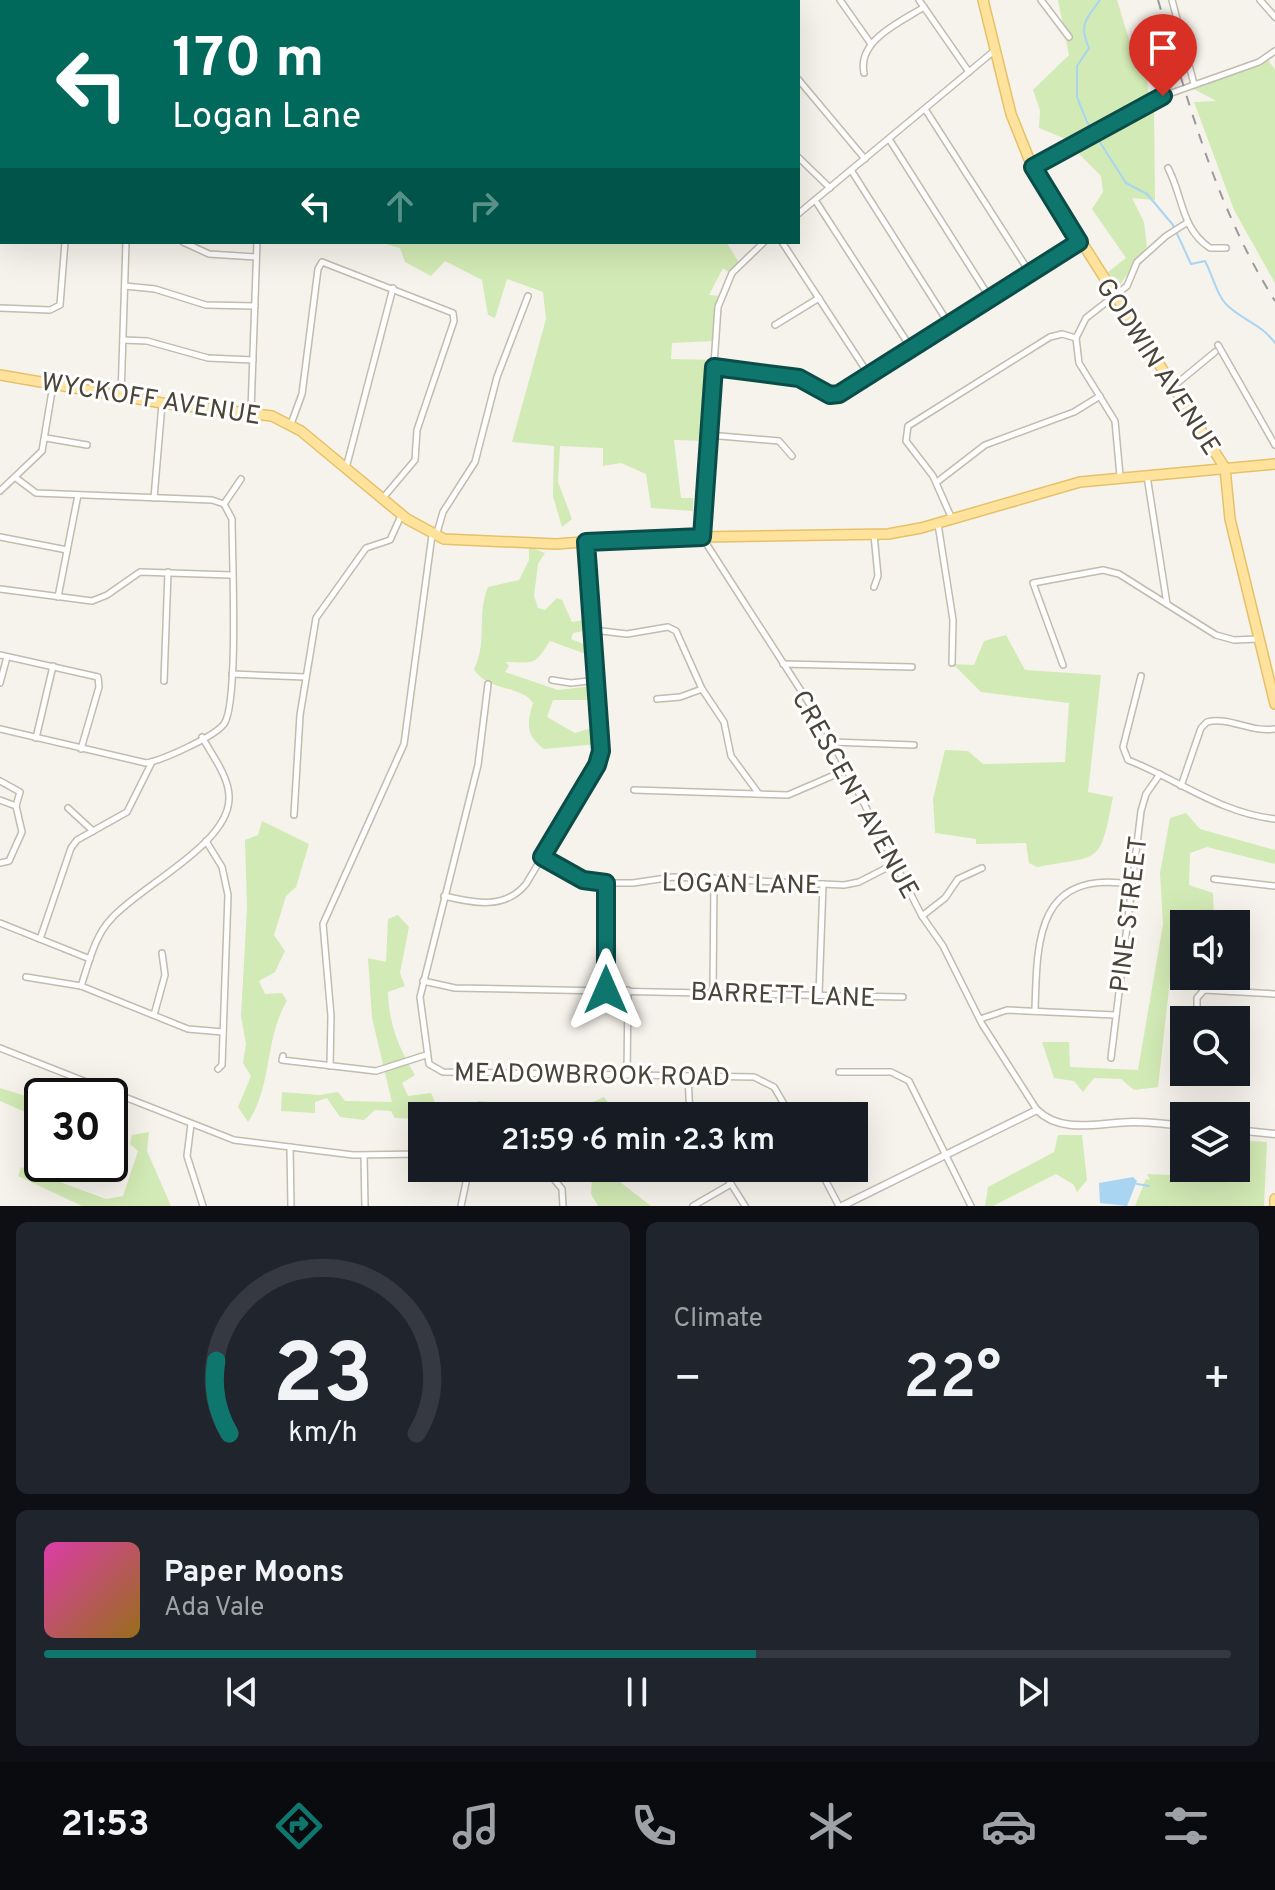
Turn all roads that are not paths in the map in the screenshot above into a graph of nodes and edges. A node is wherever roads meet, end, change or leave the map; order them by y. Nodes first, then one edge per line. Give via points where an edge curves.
1 (840, 0) edge
2 (919, 0) edge
3 (983, 0) edge
4 (1041, 0) edge
5 (1172, 0) edge
6 (1260, 0) edge
7 (1275, 5) edge
8 (924, 7) junction
9 (1270, 11) junction
10 (1275, 17) edge
11 (1069, 37) dead end
12 (871, 44) junction
13 (995, 50) junction
14 (1275, 51) edge
15 (969, 72) junction
16 (864, 73) dead end
17 (800, 81) edge
18 (1194, 84) junction
19 (925, 109) junction
20 (889, 139) junction
21 (800, 159) edge
22 (865, 159) junction
23 (1033, 167) junction
24 (1168, 168) dead end
25 (851, 170) junction
26 (830, 188) junction
27 (815, 200) junction
28 (800, 212) edge
29 (1188, 222) junction
30 (1079, 242) junction
31 (65, 244) edge
32 (126, 244) edge
33 (187, 244) edge
34 (257, 244) edge
35 (762, 244) edge
36 (783, 244) edge
37 (1226, 248) dead end
38 (256, 257) junction
39 (1030, 273) junction
40 (125, 286) junction
41 (393, 288) junction
42 (528, 296) dead end
43 (1114, 296) junction
44 (819, 298) junction
45 (990, 298) junction
46 (255, 306) junction
47 (0, 308) edge
48 (949, 324) junction
49 (775, 325) dead end
50 (1076, 338) junction
51 (123, 340) junction
52 (1218, 345) dead end
53 (911, 348) junction
54 (1215, 352) dead end
55 (253, 360) junction
56 (714, 367) junction
57 (0, 375) edge
58 (869, 375) junction
59 (53, 384) junction
60 (1175, 385) junction
61 (121, 396) junction
62 (1100, 396) junction
63 (162, 403) junction
64 (251, 411) junction
65 (291, 424) junction
66 (708, 435) junction
67 (46, 438) junction
68 (87, 445) dead end
69 (1275, 445) edge
70 (792, 456) dead end
71 (1275, 464) edge
72 (346, 468) junction
73 (1225, 468) junction
74 (1147, 475) junction
75 (1120, 476) junction
76 (16, 478) junction
77 (241, 479) dead end
78 (937, 482) junction
79 (0, 491) edge
80 (78, 495) junction
81 (154, 498) junction
82 (382, 499) junction
83 (224, 504) junction
84 (406, 518) junction
85 (952, 520) junction
86 (938, 523) junction
87 (874, 535) junction
88 (434, 536) junction
89 (0, 537) edge
90 (702, 537) junction
91 (586, 542) junction
92 (67, 550) junction
93 (168, 572) junction
94 (231, 575) junction
95 (874, 587) dead end
96 (0, 589) edge
97 (58, 597) junction
98 (1167, 604) junction
99 (593, 630) junction
100 (1259, 638) junction
101 (3, 656) edge
102 (952, 663) dead end
103 (783, 664) junction
104 (1063, 665) dead end
105 (53, 666) junction
106 (912, 667) dead end
107 (232, 674) junction
108 (1141, 676) dead end
109 (305, 677) junction
110 (552, 680) dead end
111 (597, 680) junction
112 (164, 681) dead end
113 (0, 683) edge
114 (488, 684) dead end
115 (702, 689) junction
116 (657, 699) dead end
117 (1275, 702) edge
118 (0, 729) edge
119 (1275, 729) edge
120 (202, 737) junction
121 (36, 738) junction
122 (832, 742) junction
123 (914, 745) dead end
124 (81, 749) junction
125 (152, 762) junction
126 (846, 770) junction
127 (1160, 774) junction
128 (0, 781) edge
129 (1181, 786) junction
130 (634, 790) dead end
131 (759, 794) junction
132 (0, 800) edge
133 (16, 806) junction
134 (68, 808) dead end
135 (294, 815) dead end
136 (1275, 819) edge
137 (93, 831) junction
138 (206, 841) junction
139 (542, 857) junction
140 (0, 863) edge
141 (894, 864) junction
142 (982, 868) dead end
143 (714, 878) junction
144 (1214, 879) dead end
145 (606, 883) junction
146 (823, 884) junction
147 (1130, 884) junction
148 (1275, 886) edge
149 (444, 896) junction
150 (922, 916) junction
151 (0, 923) edge
152 (40, 939) junction
153 (162, 953) dead end
154 (90, 959) junction
155 (26, 977) dead end
156 (423, 981) junction
157 (81, 986) junction
158 (606, 990) junction
159 (628, 990) junction
160 (713, 991) junction
161 (819, 994) junction
162 (1275, 994) edge
163 (903, 997) dead end
164 (1197, 1006) edge
165 (1035, 1011) junction
166 (154, 1015) junction
167 (1115, 1015) junction
168 (980, 1019) junction
169 (223, 1032) junction
170 (0, 1048) edge
171 (426, 1055) junction
172 (283, 1056) dead end
173 (1111, 1058) dead end
174 (330, 1066) junction
175 (218, 1069) dead end
176 (839, 1072) dead end
177 (627, 1075) junction
178 (688, 1076) junction
179 (75, 1078) edge
180 (128, 1099) edge
181 (689, 1102) edge
182 (783, 1102) edge
183 (1037, 1110) junction
184 (191, 1124) junction
185 (1170, 1125) edge
186 (1250, 1131) edge
187 (1275, 1134) edge
188 (290, 1147) junction
189 (408, 1154) edge
190 (947, 1155) junction
191 (364, 1156) junction
192 (466, 1182) edge
193 (556, 1182) edge
194 (827, 1182) edge
195 (731, 1184) joint
196 (1275, 1199) edge
197 (203, 1206) edge
198 (291, 1206) edge
199 (365, 1206) edge
200 (461, 1206) edge
201 (563, 1206) edge
202 (693, 1206) edge
203 (745, 1206) edge
204 (841, 1206) edge
205 (971, 1206) edge
206 (1275, 1206) edge

1 - 12 street
2 - 8 street
3 - 13 main road, GODWIN AVENUE
4 - 11 street
5 - 18 street
6 - 9 street
7 - 9 street
8 - 12 street
8 - 15 street
9 - 10 street
12 - 16 street via 863,58
13 - 15 street
13 - 23 main road, GODWIN AVENUE via 1015,127
14 - 18 street via 1259,62
15 - 19 street
17 - 22 street
18 - 23 street
19 - 20 street
19 - 39 street
20 - 22 street
20 - 45 street
21 - 26 street
22 - 25 street
23 - 30 main road, GODWIN AVENUE
24 - 29 street
25 - 26 street
25 - 48 street
26 - 27 street
27 - 28 street
27 - 53 street
29 - 37 street via 1207,246
29 - 43 street via 1137,262 1127,286
30 - 39 street
30 - 43 main road, GODWIN AVENUE
31 - 47 street via 62,301 57,308
32 - 40 street
33 - 38 street via 209,254
34 - 38 street
35 - 56 street via 738,265 724,288
36 - 44 street
38 - 46 street
39 - 45 street
40 - 46 street via 206,305
40 - 51 street
41 - 65 street via 328,262 318,269 302,394
41 - 72 street
41 - 82 street via 450,311 454,321 417,430 415,460
42 - 88 street via 497,377 477,456
43 - 50 street via 1086,318
43 - 60 main road, GODWIN AVENUE
44 - 49 street
44 - 58 street
45 - 48 street
46 - 55 street
48 - 53 street
50 - 62 street via 1079,363
50 - 78 street via 1050,337 911,423 906,441
51 - 55 street via 208,358
51 - 61 street
52 - 69 street
53 - 58 street
54 - 60 street
55 - 64 street
56 - 58 street via 799,378 833,395
56 - 66 street
57 - 59 main road, WYCKOFF AVENUE
59 - 61 main road, WYCKOFF AVENUE
59 - 67 street
60 - 73 main road, GODWIN AVENUE
61 - 63 main road, WYCKOFF AVENUE
62 - 75 street via 1115,421
62 - 78 street via 1074,412 985,445
63 - 64 main road, WYCKOFF AVENUE
63 - 81 street
64 - 65 main road, WYCKOFF AVENUE
65 - 72 main road, WYCKOFF AVENUE
66 - 70 street via 779,441
66 - 90 street
67 - 68 street
67 - 76 street via 39,455
71 - 73 main road
72 - 82 main road, WYCKOFF AVENUE
73 - 74 main road
73 - 100 main road, GODWIN AVENUE via 1230,519
74 - 75 main road
74 - 98 street
75 - 85 main road via 1067,485
76 - 79 street
76 - 80 street via 32,492
77 - 83 street
78 - 85 street
80 - 81 street
80 - 92 street
81 - 83 street
82 - 84 main road, WYCKOFF AVENUE
83 - 94 street via 232,519
84 - 88 main road, WYCKOFF AVENUE
84 - 109 street via 390,540 366,548 320,612
85 - 86 main road
86 - 87 main road
86 - 102 street via 953,620
87 - 90 main road
87 - 95 street
88 - 91 main road
88 - 174 street via 404,744 323,924
89 - 92 street
90 - 91 main road
90 - 103 street, CRESCENT AVENUE
91 - 99 street
92 - 97 street
93 - 94 street
93 - 97 street via 134,574 98,599
93 - 112 street
94 - 107 street
96 - 97 street
98 - 100 street via 1222,638
98 - 104 street via 1108,570 1034,581
99 - 111 street
99 - 115 street via 627,634 673,629
100 - 117 main road, GODWIN AVENUE
101 - 105 street
101 - 113 street
103 - 106 street
103 - 122 street, CRESCENT AVENUE
105 - 121 street
105 - 124 street via 99,680
107 - 109 street
107 - 120 street via 225,722
108 - 127 street via 1123,753
109 - 135 street
110 - 111 street
111 - 139 street via 599,758
114 - 149 street, MEADOWBROOK ROAD via 478,765
115 - 116 street
115 - 131 street via 724,722 731,756
118 - 121 street
119 - 129 street via 1207,722
120 - 125 street
120 - 138 street via 225,780 229,800 224,819
121 - 124 street
122 - 123 street
122 - 126 street, CRESCENT AVENUE
124 - 125 street
125 - 137 street via 131,807
126 - 131 street via 796,793
126 - 141 street, CRESCENT AVENUE
127 - 129 street
127 - 147 street, PINE STREET via 1143,803
128 - 133 street via 20,792
129 - 136 street via 1226,807
130 - 131 street
132 - 133 street
133 - 140 street via 22,832 10,859
134 - 137 street
137 - 152 street via 71,848
138 - 154 street via 112,917
138 - 169 street via 222,867 228,895
139 - 145 street, LOGAN LANE via 583,880
139 - 149 street via 522,889 504,901
141 - 146 street, LOGAN LANE via 852,884
141 - 150 street, CRESCENT AVENUE
142 - 150 street via 958,879
143 - 145 street, LOGAN LANE
143 - 146 street, LOGAN LANE
143 - 160 street
144 - 148 street
145 - 158 street
146 - 161 street
147 - 165 street via 1087,884 1052,907 1038,939
147 - 167 street, PINE STREET
149 - 156 street, MEADOWBROOK ROAD
150 - 168 street, CRESCENT AVENUE
151 - 152 street
152 - 154 street
153 - 166 street via 165,975
154 - 157 street
155 - 157 street
156 - 158 street, BARRETT LANE via 455,988
156 - 171 street, MEADOWBROOK ROAD via 419,1005
157 - 166 street
158 - 159 street, BARRETT LANE
159 - 160 street, BARRETT LANE
159 - 177 street
160 - 161 street, BARRETT LANE
161 - 163 street, BARRETT LANE
162 - 164 street via 1204,990
165 - 167 street
165 - 168 street via 998,1011
166 - 169 street via 195,1031
167 - 173 street, PINE STREET
168 - 183 street, CRESCENT AVENUE
169 - 175 street
170 - 179 street
171 - 174 street via 376,1071
171 - 177 street, MEADOWBROOK ROAD via 432,1067 443,1072
172 - 174 street via 282,1060
176 - 190 street via 905,1077
177 - 178 street, MEADOWBROOK ROAD
178 - 181 street
178 - 182 street, MEADOWBROOK ROAD via 760,1078
180 - 184 street
183 - 185 street via 1066,1125
183 - 190 street
184 - 188 street via 234,1140
184 - 197 street via 187,1156
186 - 187 street
188 - 191 street
188 - 198 street
189 - 191 street
190 - 204 street
190 - 205 street
191 - 199 street
192 - 200 street
193 - 201 street
194 - 204 street
195 - 202 street
195 - 203 street
196 - 206 main road

